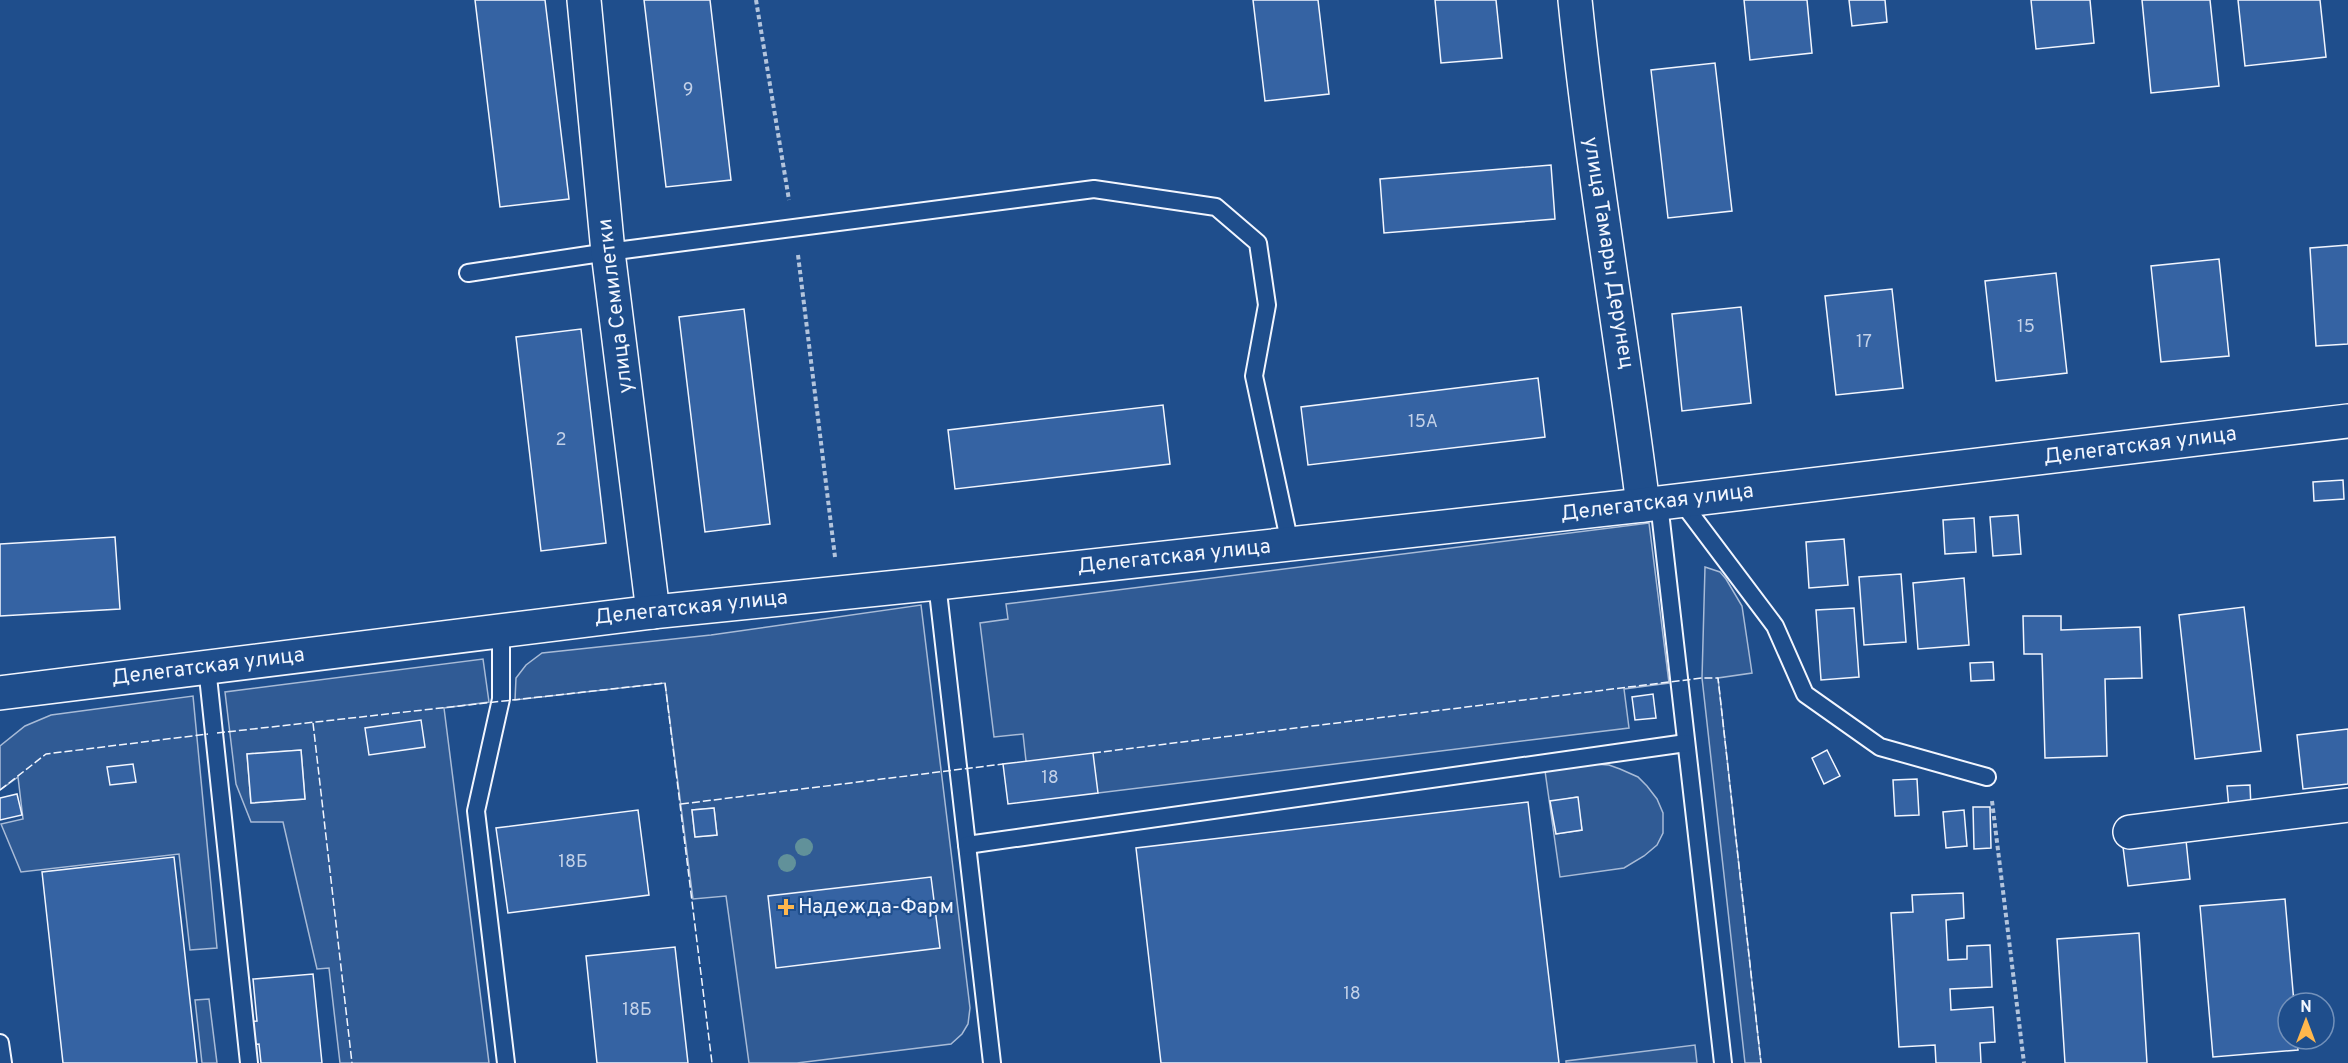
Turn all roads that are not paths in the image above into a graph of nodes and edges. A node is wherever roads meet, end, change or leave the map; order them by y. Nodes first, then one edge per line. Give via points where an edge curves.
1 (584, 0) edge
2 (1575, 0) edge
3 (608, 252) junction
4 (468, 273) dead end
5 (2348, 421) edge
6 (1661, 503) junction
7 (1290, 544) junction
8 (937, 583) junction
9 (653, 612) junction
10 (501, 631) junction
11 (207, 667) junction
12 (0, 693) edge
13 (1686, 743) junction
14 (1987, 777) road end
15 (2348, 805) edge
16 (2130, 832) dead end
17 (967, 845) junction
18 (0, 1043) edge
19 (3, 1063) edge
20 (249, 1063) edge
21 (506, 1063) edge
22 (992, 1063) edge
23 (1723, 1063) edge

1 - 3 street, улица Семилетки
2 - 6 street, улица Тамары Дерунец via 1586,107 1633,421
3 - 4 lane
3 - 7 lane via 1094,189 1216,207 1258,243 1268,305 1254,376
3 - 9 street, улица Семилетки
5 - 6 street, Делегатская улица
6 - 7 street, Делегатская улица
6 - 13 lane
6 - 14 lane via 1775,626 1805,694 1880,747
7 - 8 street, Делегатская улица
8 - 9 street, Делегатская улица
8 - 17 lane
9 - 10 street, Делегатская улица
10 - 11 street, Делегатская улица
10 - 21 lane via 501,699 476,811
11 - 12 street, Делегатская улица
11 - 20 lane
13 - 17 lane
13 - 23 lane
15 - 16 street
17 - 22 lane
18 - 19 lane

